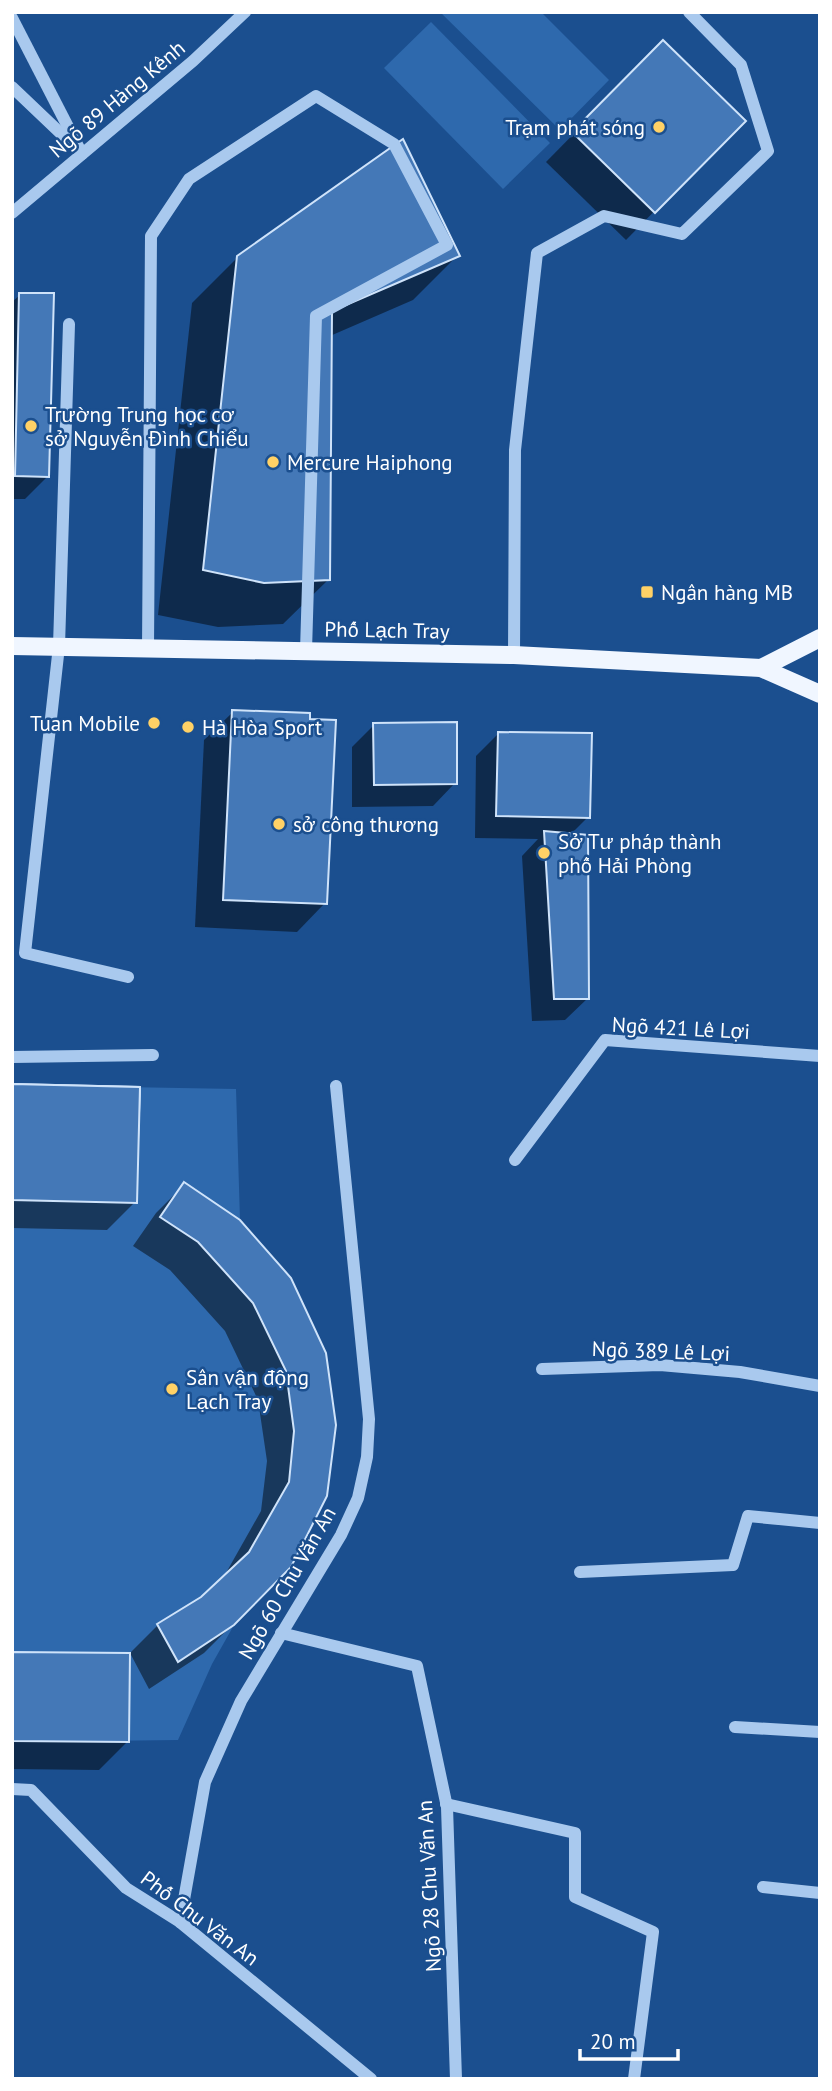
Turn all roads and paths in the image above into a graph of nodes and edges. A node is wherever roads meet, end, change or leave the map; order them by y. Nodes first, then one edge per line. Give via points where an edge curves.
1 (245, 12) edge
2 (690, 12) edge
3 (12, 18) edge
4 (12, 87) edge
5 (82, 154) junction
6 (12, 213) edge
7 (69, 324) dead end
8 (820, 638) edge
9 (12, 646) edge
10 (59, 646) junction
11 (148, 648) junction
12 (306, 651) junction
13 (514, 655) junction
14 (761, 667) junction
15 (820, 694) edge
16 (128, 977) dead end
17 (153, 1055) dead end
18 (820, 1056) edge
19 (12, 1057) edge
20 (335, 1086) dead end
21 (515, 1160) dead end
22 (542, 1369) dead end
23 (820, 1386) edge
24 (820, 1523) edge
25 (580, 1572) dead end
26 (281, 1633) junction
27 (735, 1727) dead end
28 (820, 1732) edge
29 (12, 1788) edge
30 (446, 1804) junction
31 (763, 1887) dead end
32 (820, 1894) edge
33 (180, 1922) junction
34 (371, 2079) edge
35 (456, 2079) edge
36 (634, 2079) edge

1 - 5 street, Ngõ 89 Hàng Kênh
2 - 13 street via 741,65 768,151 682,234 604,216 537,253 515,450
3 - 5 street
4 - 5 street
5 - 6 street, Ngõ 89 Hàng Kênh
7 - 10 street
8 - 14 main road, Phố Lạch Tray
9 - 10 main road, Phố Lạch Tray
10 - 11 main road, Phố Lạch Tray
10 - 16 street via 25,953
11 - 12 main road, Phố Lạch Tray
11 - 12 street via 151,236 189,179 316,96 394,144 447,245 316,316
12 - 13 main road, Phố Lạch Tray
13 - 14 main road, Phố Lạch Tray
14 - 15 main road, Phố Lạch Tray
17 - 19 street
18 - 21 street, Ngõ 421 Lê Lợi via 605,1040
20 - 26 street, Ngõ 60 Chu Văn An via 369,1419 367,1457 358,1498 341,1535
22 - 23 street, Ngõ 389 Lê Lợi via 660,1365
24 - 25 street via 748,1516 733,1565
26 - 30 street, Ngõ 28 Chu Văn An via 417,1666
26 - 33 street, Ngõ 60 Chu Văn An via 241,1701 205,1782
27 - 28 street
29 - 33 street, Phố Chu Văn An via 32,1790 126,1888
30 - 35 street, Ngõ 28 Chu Văn An
30 - 36 street via 575,1833 575,1897 653,1932
31 - 32 street
33 - 34 street, Phố Chu Văn An

